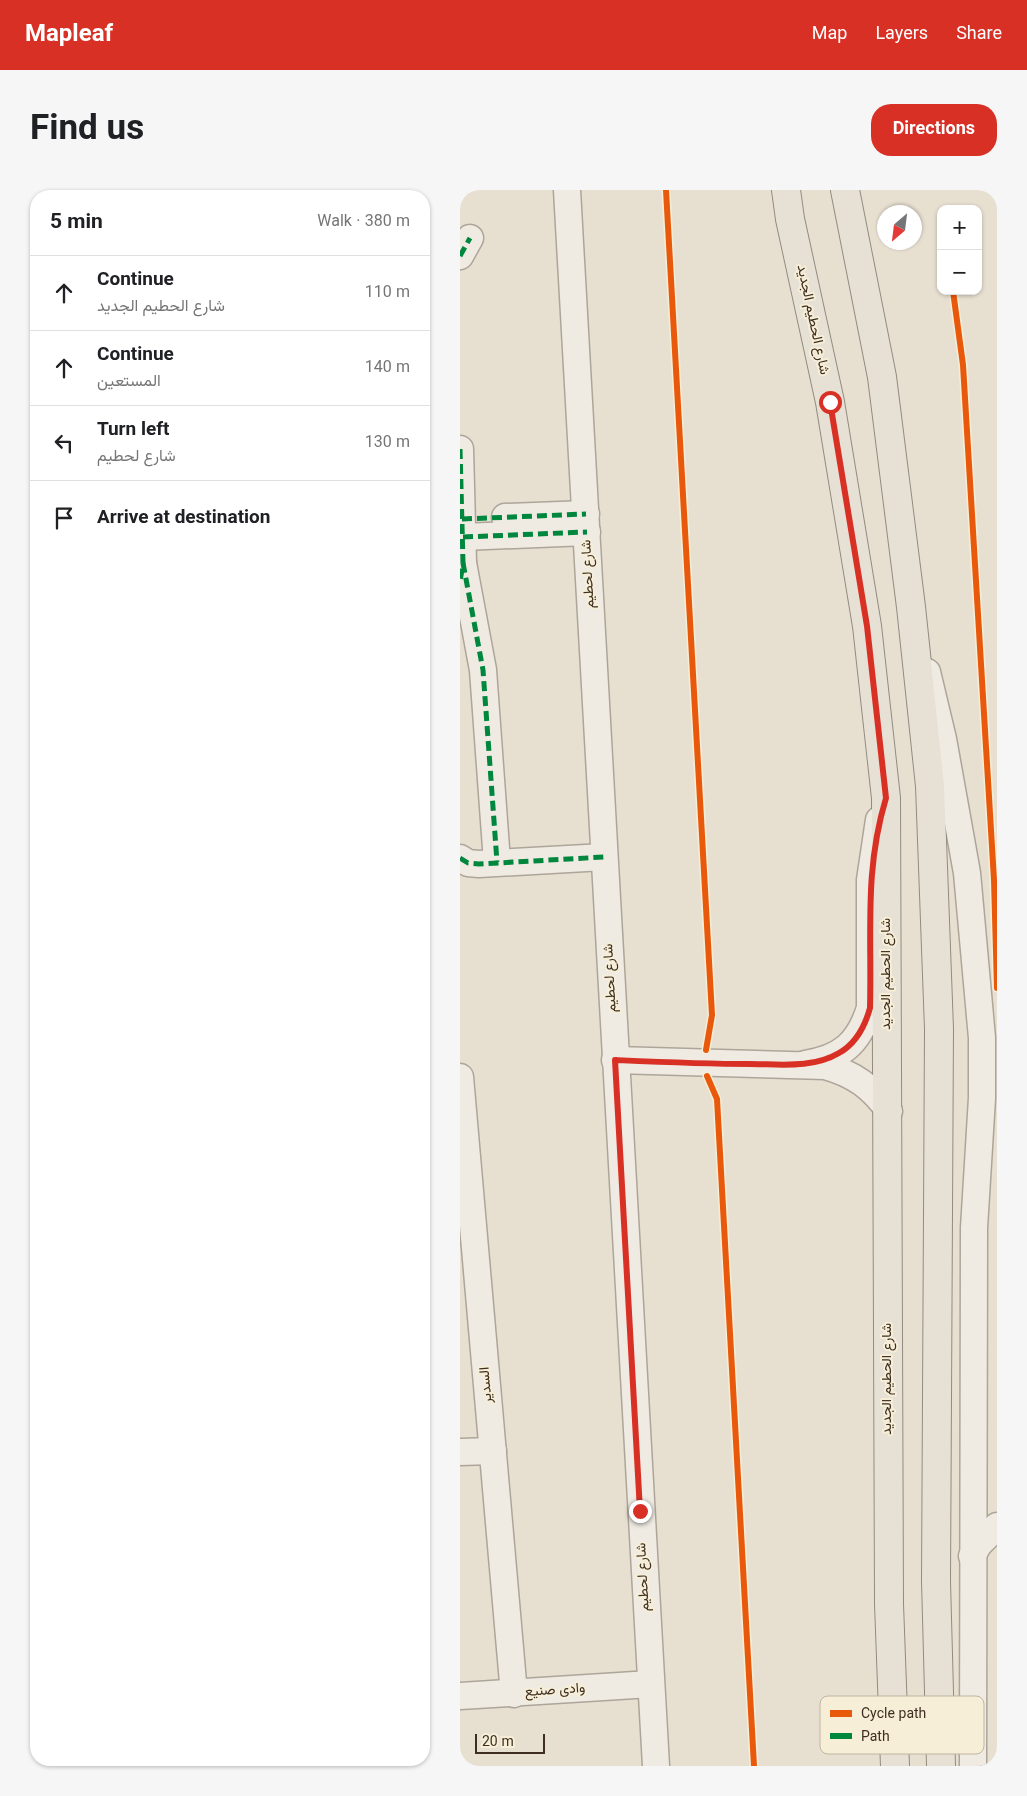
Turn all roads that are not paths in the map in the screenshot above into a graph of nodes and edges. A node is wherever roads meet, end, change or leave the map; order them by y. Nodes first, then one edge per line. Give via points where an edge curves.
1 (567, 190) edge
2 (786, 190) edge
3 (846, 190) edge
4 (460, 449) edge
5 (586, 523) junction
6 (462, 528) junction
7 (462, 573) edge
8 (911, 607) junction
9 (886, 798) junction
10 (604, 857) junction
11 (460, 858) edge
12 (497, 862) junction
13 (990, 1046) edge
14 (615, 1060) junction
15 (805, 1064) junction
16 (997, 1071) edge
17 (460, 1076) edge
18 (982, 1098) junction
19 (889, 1111) junction
20 (493, 1451) junction
21 (460, 1452) edge
22 (972, 1493) junction
23 (997, 1512) edge
24 (997, 1526) edge
25 (972, 1556) junction
26 (651, 1684) junction
27 (514, 1694) junction
28 (460, 1696) edge
29 (893, 1696) edge
30 (939, 1696) edge
31 (973, 1696) edge
32 (656, 1766) edge

1 - 5 street, شارع لحطيم
2 - 9 main road, شارع الحطيم الجديد via 830,402 860,587
3 - 8 main road via 882,377
4 - 6 street
5 - 6 street
5 - 10 street, شارع لحطيم
6 - 7 street
7 - 12 street via 483,670
8 - 13 street via 943,739 967,873
8 - 30 main road via 930,786 939,1029 935,1544
9 - 15 street via 878,824 870,880 870,1008 865,1025 855,1041 840,1053 823,1061
9 - 19 main road, شارع الحطيم الجديد
10 - 12 street
10 - 14 street, شارع لحطيم
11 - 12 street via 468,863
13 - 18 street
14 - 15 street
14 - 26 street, شارع لحطيم
15 - 19 street via 845,1071 863,1081
16 - 18 street
17 - 20 street, السدير
18 - 22 street via 974,1228
19 - 29 main road, شارع الحطيم الجديد via 888,1504
20 - 21 street
20 - 27 street, السدير
22 - 23 street
22 - 25 street
24 - 25 street
25 - 31 street
26 - 27 street, وادى صنيع
26 - 32 street, شارع لحطيم
27 - 28 street, وادى صنيع

